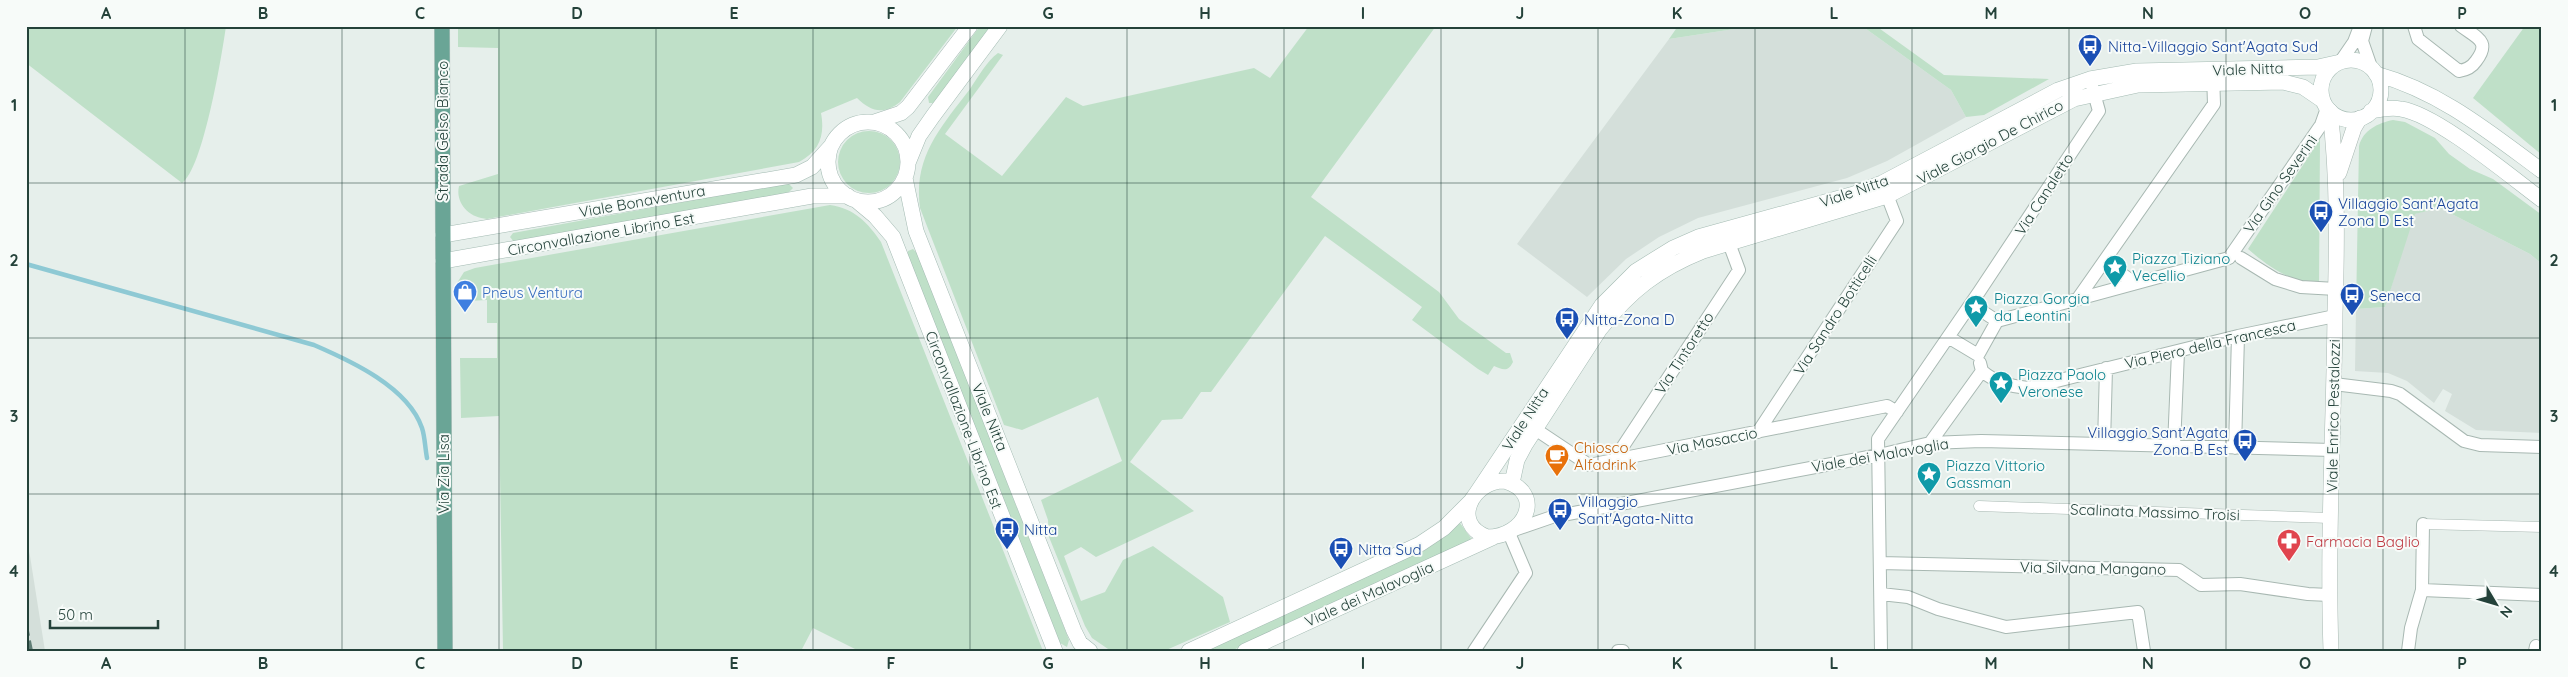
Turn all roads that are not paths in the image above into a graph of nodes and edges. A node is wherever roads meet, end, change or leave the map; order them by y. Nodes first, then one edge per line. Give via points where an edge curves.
1 (442, 26) edge
2 (970, 26) edge
3 (1000, 26) edge
4 (2359, 26) edge
5 (2366, 26) edge
6 (2414, 26) edge
7 (2461, 26) edge
8 (2338, 62) junction
9 (2374, 71) junction
10 (2213, 76) junction
11 (2092, 86) junction
12 (2326, 106) junction
13 (2366, 115) junction
14 (874, 122) junction
15 (831, 146) junction
16 (907, 170) junction
17 (2542, 171) edge
18 (2336, 182) junction
19 (1885, 189) junction
20 (852, 199) junction
21 (2542, 200) edge
22 (505, 226) junction
23 (443, 235) junction
24 (1726, 236) junction
25 (507, 250) junction
26 (2107, 258) junction
27 (2235, 258) junction
28 (443, 261) junction
29 (2135, 283) junction
30 (2336, 289) junction
31 (2079, 297) junction
32 (1971, 304) junction
33 (2335, 316) junction
34 (1997, 321) junction
35 (2238, 336) junction
36 (1948, 337) junction
37 (2178, 352) junction
38 (1978, 356) junction
39 (2106, 368) junction
40 (1982, 371) junction
41 (2334, 384) junction
42 (1897, 412) junction
43 (1535, 428) junction
44 (1758, 432) junction
45 (1930, 443) junction
46 (2104, 444) junction
47 (2174, 446) junction
48 (2542, 447) edge
49 (2235, 448) junction
50 (2332, 450) junction
51 (1879, 455) junction
52 (1614, 460) junction
53 (1512, 483) junction
54 (1474, 497) junction
55 (1526, 502) junction
56 (1979, 506) dead end
57 (1552, 517) junction
58 (2330, 518) junction
59 (2423, 524) joint
60 (2542, 527) edge
61 (1512, 532) junction
62 (1494, 537) junction
63 (1880, 564) junction
64 (2422, 590) junction
65 (1881, 594) junction
66 (2542, 594) edge
67 (2329, 595) junction
68 (444, 651) edge
69 (1055, 651) edge
70 (1090, 651) edge
71 (1188, 651) edge
72 (1245, 651) edge
73 (1474, 651) edge
74 (1618, 651) edge
75 (1623, 651) edge
76 (1881, 651) edge
77 (2144, 651) edge
78 (2331, 651) edge
79 (2408, 651) edge

1 - 23 main road, Strada Gelso Bianco
2 - 14 main road via 908,107
3 - 16 main road via 919,136
4 - 8 street via 2354,42
5 - 9 street via 2362,41
6 - 7 street via 2418,39 2459,71 2473,65 2484,51 2480,39
8 - 9 main road via 2354,60
8 - 10 main road, Viale Nitta via 2318,67
8 - 12 main road via 2324,77 2321,86
9 - 13 main road via 2380,94
9 - 17 main road via 2448,104
10 - 11 main road, Viale Nitta via 2136,71
10 - 12 main road via 2283,82 2303,87
10 - 26 street via 2214,104
11 - 19 main road, Viale Nitta via 2058,90
11 - 32 street, Via Canaletto via 2098,111
12 - 13 main road via 2342,118
12 - 18 main road
12 - 27 street, Via Gino Severini via 2321,125
13 - 18 main road via 2354,128
13 - 21 main road via 2388,108 2415,113 2446,130
14 - 15 main road via 849,127 836,137
14 - 16 main road via 889,127 901,138 907,152
15 - 20 main road via 829,172 836,186
15 - 22 main road, Viale Bonaventura via 812,167 796,175
16 - 20 main road via 900,187 888,197 872,202
16 - 70 main road, Viale Nitta via 920,240 1074,631 1080,643
18 - 30 main road, Viale Enrico Pestalozzi
19 - 24 main road, Viale Nitta via 1854,194
19 - 44 street, Via Sandro Botticelli via 1897,221
20 - 25 main road, Circonvallazione Librino Est via 812,196
20 - 69 main road, Circonvallazione Librino Est via 875,216 893,237
22 - 23 main road, Viale Bonaventura
22 - 25 main road
23 - 28 main road, Strada Gelso Bianco
24 - 43 main road via 1644,282 1632,293 1600,329
24 - 52 street, Via Tintoretto via 1739,270
24 - 54 main road, Viale Nitta via 1698,237 1660,255 1636,271 1613,293 1590,321
25 - 28 main road, Circonvallazione Librino Est
26 - 29 street
26 - 31 street
27 - 29 street
27 - 30 street via 2275,279 2301,287
28 - 68 main road, Via Zia Lisa
29 - 31 street
30 - 33 main road, Viale Enrico Pestalozzi
31 - 34 street
32 - 34 street
32 - 36 street, Via Canaletto
33 - 35 street, Via Piero della Francesca
33 - 41 main road, Viale Enrico Pestalozzi
34 - 38 street
35 - 37 street, Via Piero della Francesca
35 - 49 street
36 - 38 street
36 - 42 street, Via Canaletto
37 - 39 street, Via Piero della Francesca
37 - 47 street
38 - 40 street
39 - 40 street, Via Piero della Francesca via 2028,388 2008,386
39 - 46 street
40 - 45 street
41 - 48 street via 2400,394 2464,441 2480,445
41 - 50 main road, Viale Enrico Pestalozzi
42 - 44 street, Via Masaccio via 1886,406
42 - 51 street via 1878,439
43 - 52 street, Via Masaccio via 1589,465
43 - 53 main road via 1516,460
44 - 52 street, Via Masaccio
45 - 46 street, Viale dei Malavoglia
45 - 51 street, Viale dei Malavoglia
46 - 47 street, Viale dei Malavoglia
47 - 49 street, Viale dei Malavoglia
49 - 50 street, Viale dei Malavoglia
50 - 58 main road, Viale Enrico Pestalozzi
51 - 57 street, Viale dei Malavoglia
51 - 63 street
53 - 54 main road via 1493,482
53 - 55 main road
54 - 62 main road via 1467,514 1471,525 1481,535
54 - 71 main road, Viale Nitta via 1444,528 1420,544
55 - 57 street
55 - 61 main road via 1524,519
56 - 58 street, Scalinata Massimo Troisi
57 - 61 street, Viale dei Malavoglia
58 - 67 main road, Viale Enrico Pestalozzi
59 - 60 street
59 - 64 street
61 - 62 main road
61 - 73 street via 1526,573
62 - 72 main road, Viale dei Malavoglia
63 - 65 street
63 - 67 street, Via Silvana Mangano via 2179,570 2201,585 2240,584
64 - 66 street
64 - 79 street
65 - 76 street
65 - 77 street via 1908,597 1938,609 2006,627 2138,612
67 - 78 main road, Viale Enrico Pestalozzi
74 - 75 street

